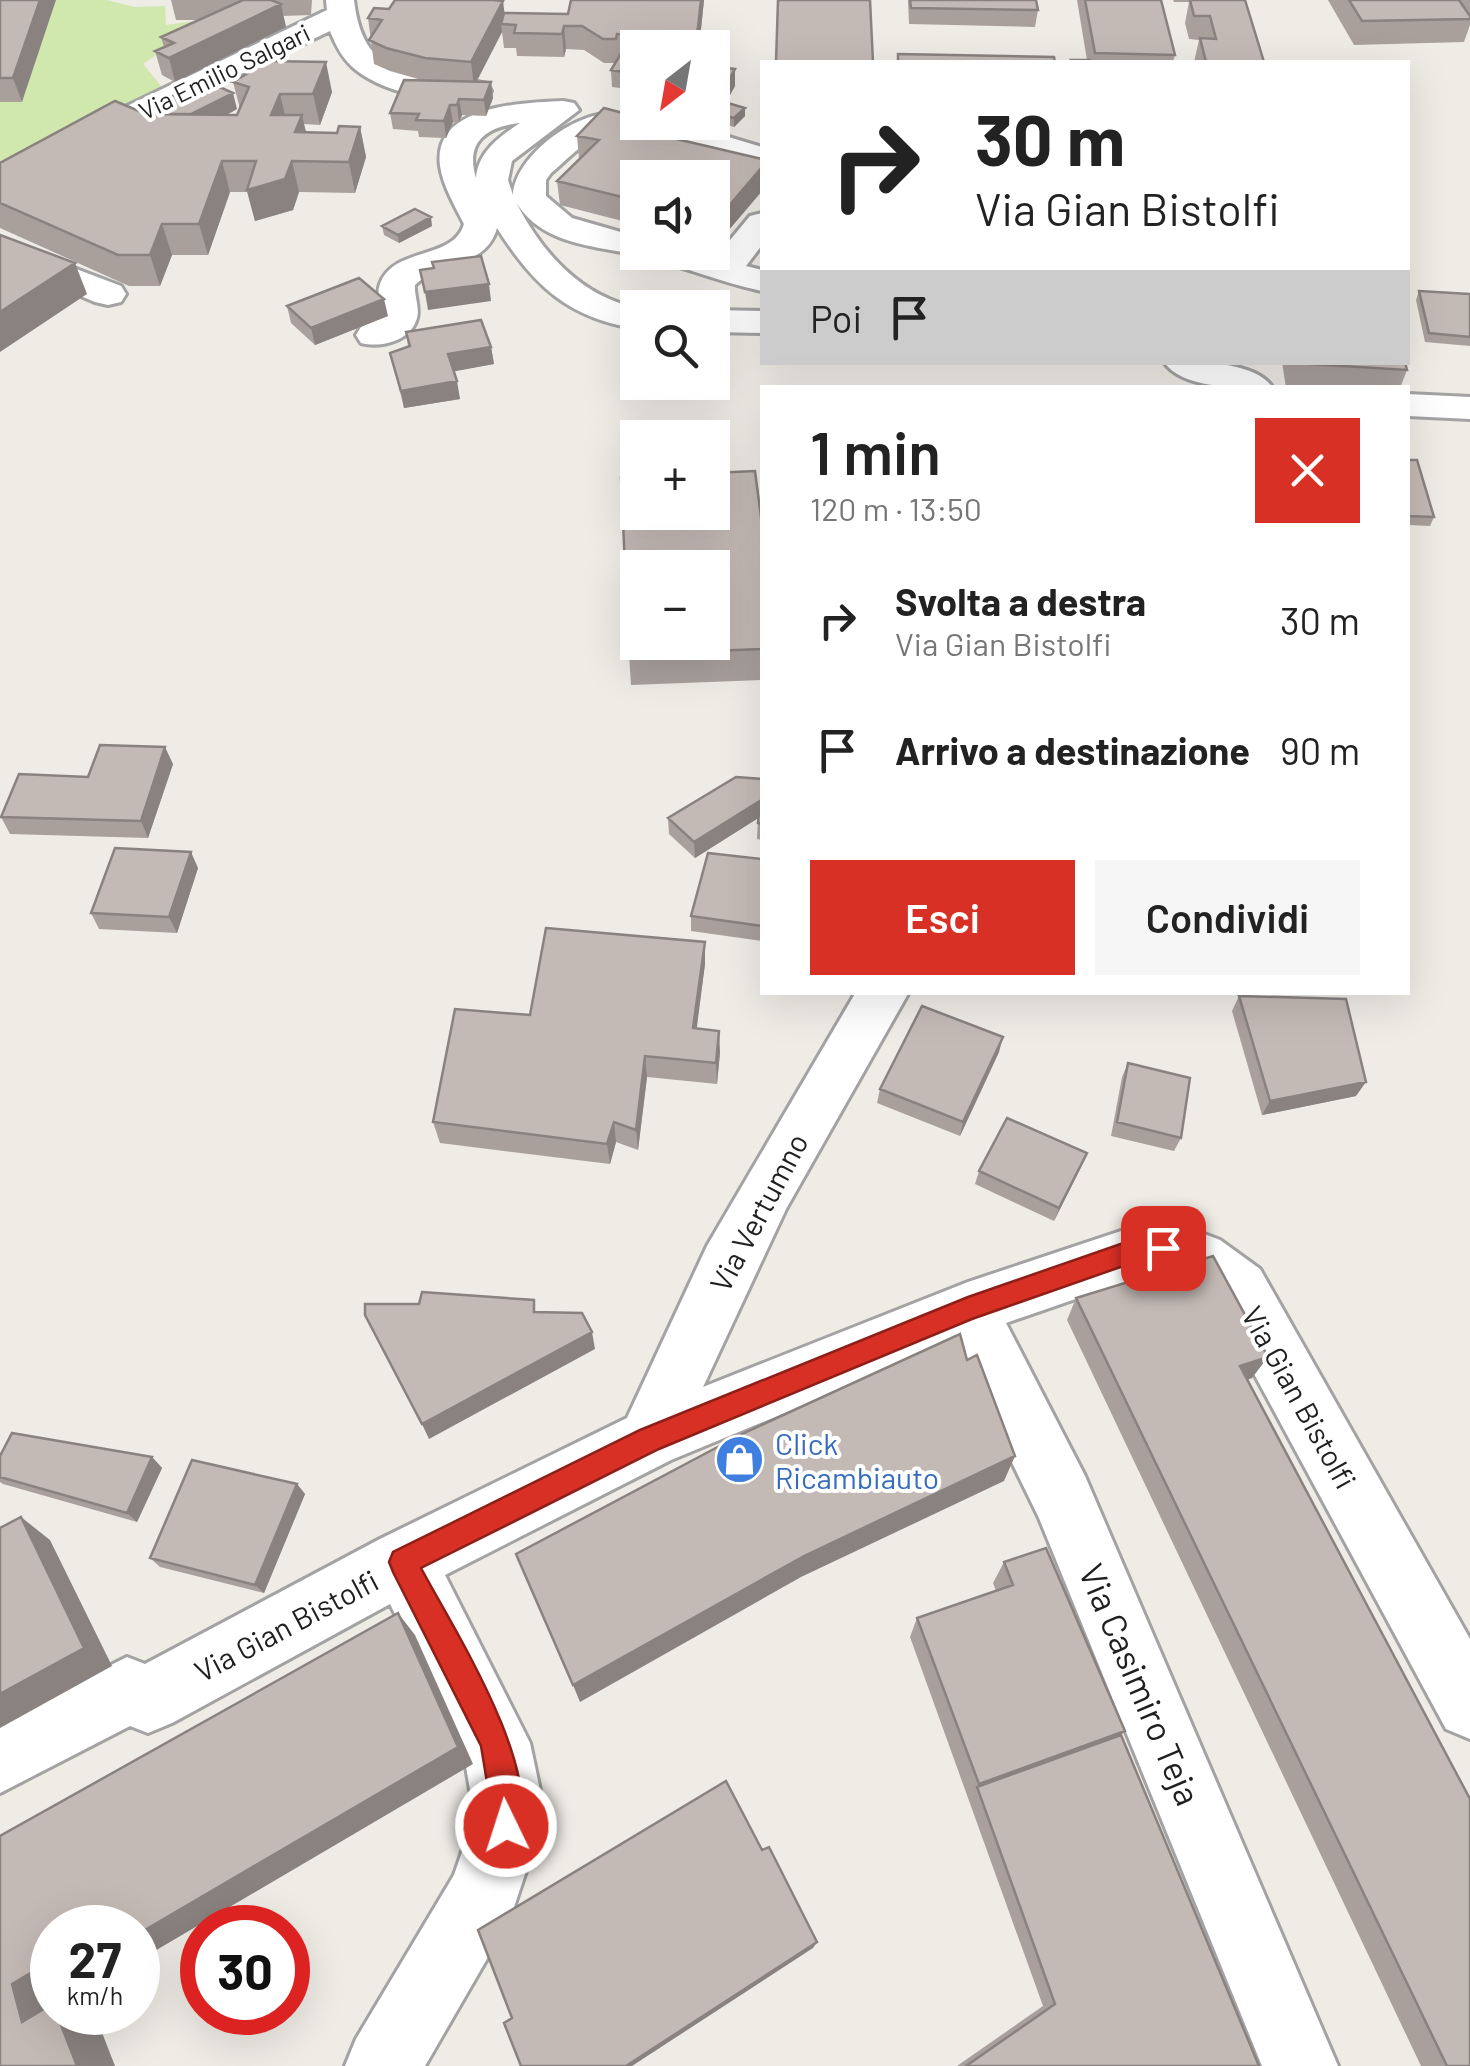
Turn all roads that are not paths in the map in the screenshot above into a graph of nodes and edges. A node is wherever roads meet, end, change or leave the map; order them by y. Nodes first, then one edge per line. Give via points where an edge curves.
1 (339, 8) edge
2 (620, 100) edge
3 (570, 103) junction
4 (760, 156) edge
5 (0, 180) edge
6 (760, 225) edge
7 (620, 242) edge
8 (0, 250) edge
9 (730, 262) edge
10 (724, 270) edge
11 (760, 280) edge
12 (108, 294) edge
13 (620, 313) edge
14 (730, 321) edge
15 (760, 322) edge
16 (374, 335) dead end
17 (1192, 365) edge
18 (1241, 380) edge
19 (1410, 405) edge
20 (1470, 408) edge
21 (881, 995) edge
22 (968, 1308) junction
23 (649, 1439) junction
24 (403, 1562) junction
25 (1470, 1705) edge
26 (0, 1758) edge
27 (382, 2066) edge
28 (1300, 2066) edge

1 - 3 street via 354,55 388,76
1 - 5 street, Via Emilio Salgari
2 - 3 street
3 - 13 street via 500,156 492,172 495,197 566,290
3 - 16 street via 485,121 462,139 455,161 480,234 400,279 399,318
4 - 7 street via 664,128 606,123 582,132 534,174 528,196 543,214 574,230
6 - 9 street
8 - 12 street
10 - 11 street
14 - 15 street
17 - 18 street
19 - 20 street
21 - 23 street, Via Vertumno via 727,1265
22 - 23 street, Via Gian Bistolfi
22 - 25 street, Via Gian Bistolfi via 1148,1248 1181,1252 1230,1278
22 - 28 street, Via Casimiro Teja via 1064,1498
23 - 24 street, Via Gian Bistolfi
24 - 26 street, Via Gian Bistolfi via 148,1699 127,1692
24 - 27 street via 496,1743 506,1826 484,1893

